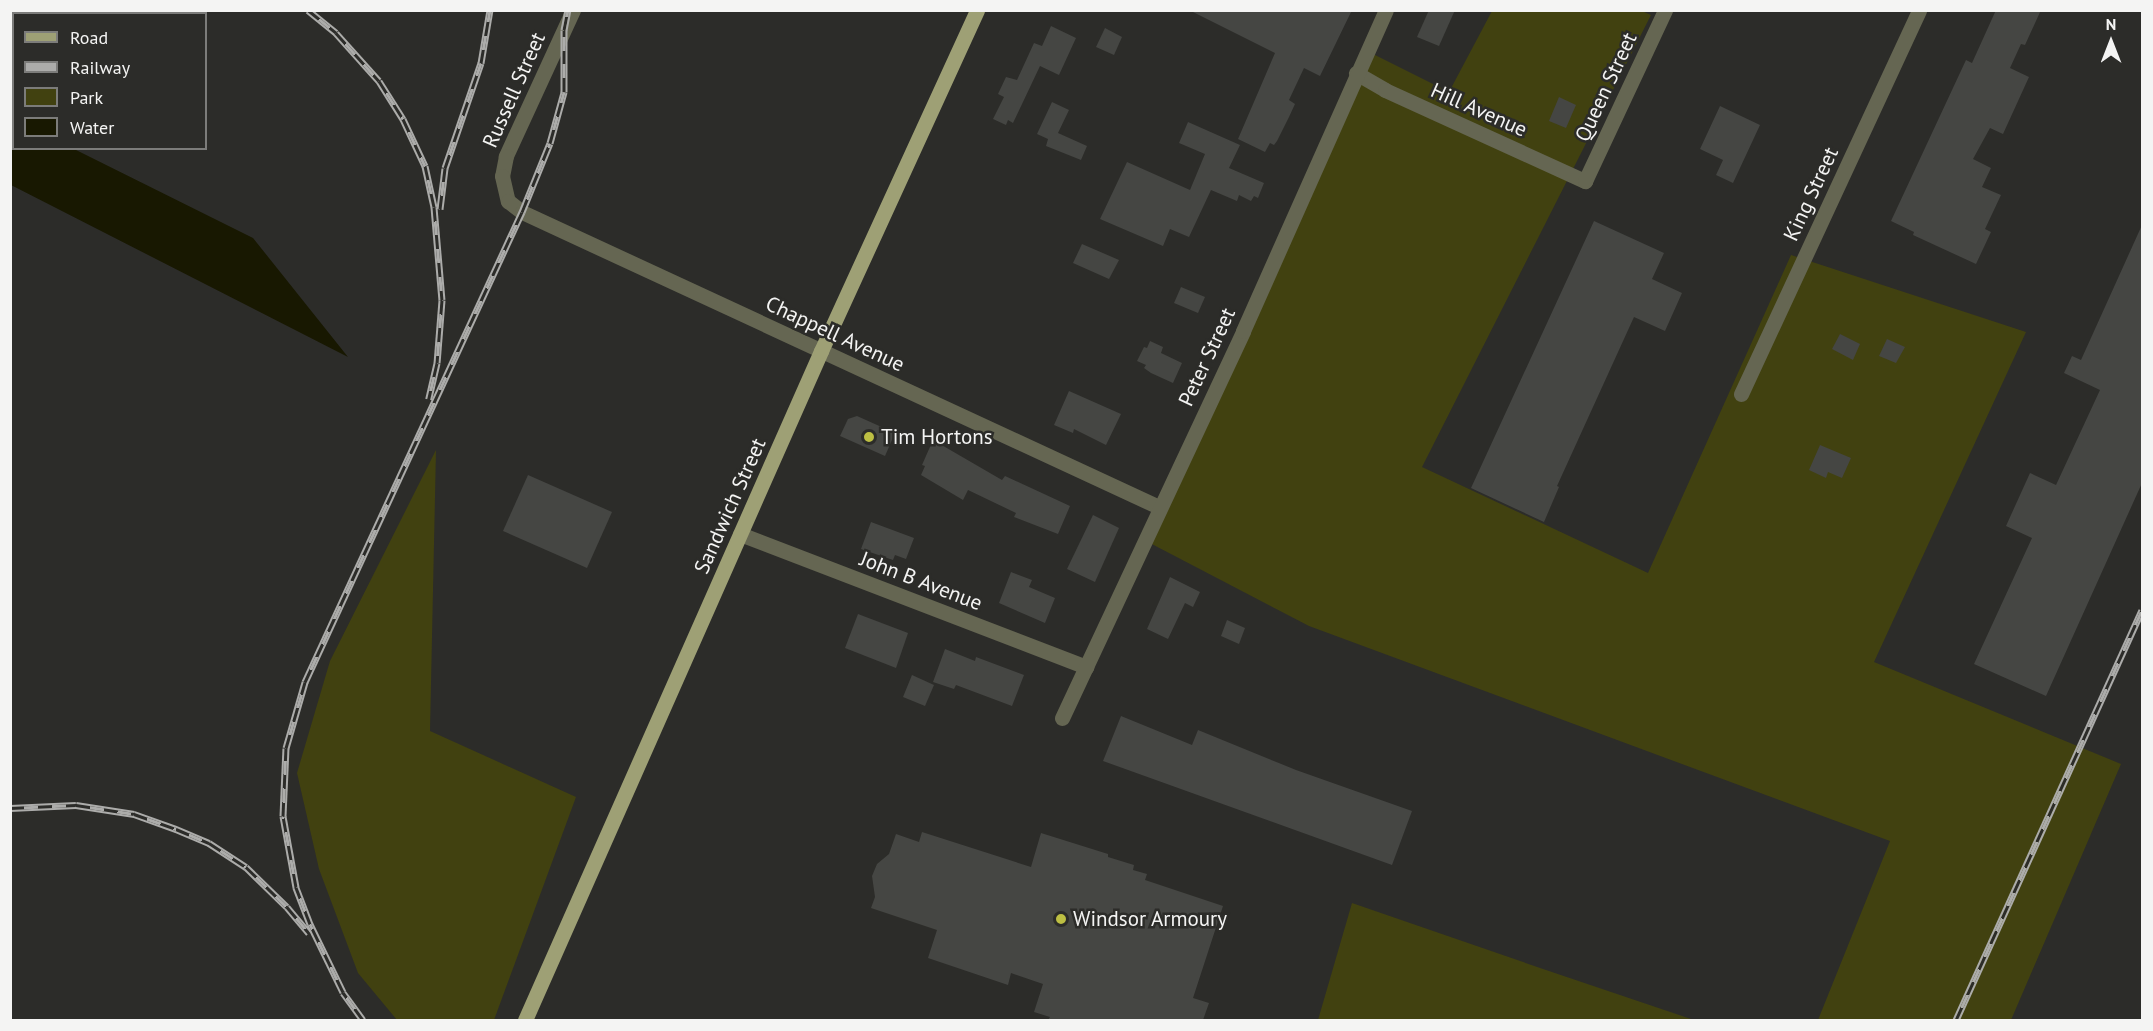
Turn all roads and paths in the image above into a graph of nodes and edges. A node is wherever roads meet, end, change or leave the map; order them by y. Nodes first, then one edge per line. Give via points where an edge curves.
1 (573, 10) edge
2 (976, 10) edge
3 (1386, 10) edge
4 (1665, 10) edge
5 (1919, 10) edge
6 (1356, 74) junction
7 (1585, 181) joint
8 (503, 189) joint
9 (822, 351) junction
10 (1742, 394) dead end
11 (1159, 507) junction
12 (740, 534) junction
13 (1086, 667) junction
14 (1062, 718) dead end
15 (525, 1020) edge

1 - 8 street, Russell Street via 506,156
2 - 9 main road, Sandwich Street
3 - 6 street, Peter Street
4 - 7 street, Queen Street
5 - 10 street, King Street
6 - 7 street, Hill Avenue
6 - 11 street, Peter Street via 1243,331
8 - 9 street, Chappell Avenue via 508,201 522,212
9 - 11 street, Chappell Avenue
9 - 12 main road, Sandwich Street
11 - 13 street, Peter Street
12 - 13 street, John B Avenue
12 - 15 main road, Sandwich Street
13 - 14 street, Peter Street

